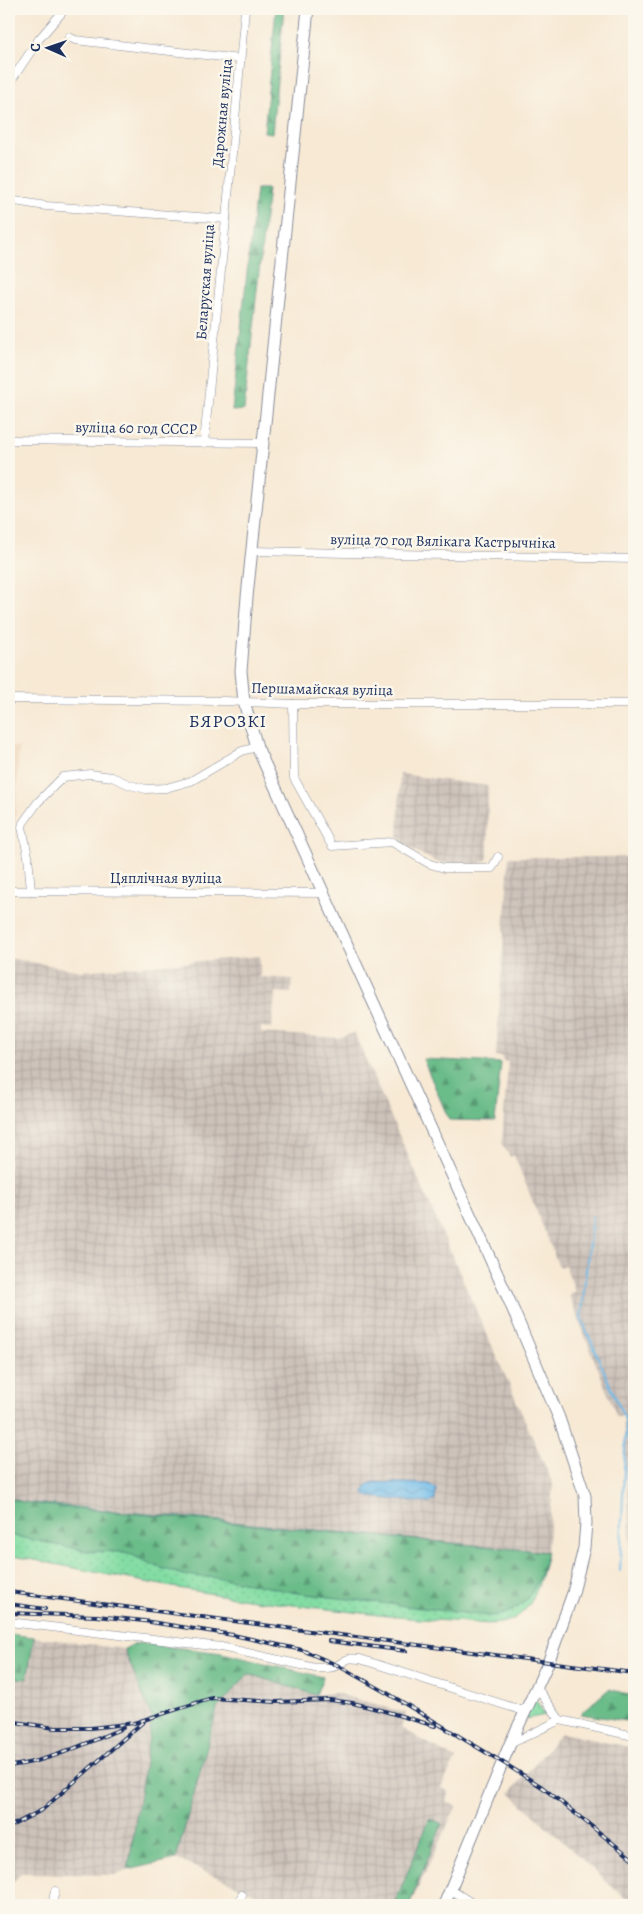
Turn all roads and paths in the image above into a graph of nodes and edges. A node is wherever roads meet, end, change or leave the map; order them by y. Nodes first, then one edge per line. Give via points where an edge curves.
1 (65, 9) edge
2 (245, 9) edge
3 (308, 9) edge
4 (70, 37) dead end
5 (240, 59) junction
6 (9, 84) edge
7 (9, 200) edge
8 (226, 219) junction
9 (9, 440) edge
10 (204, 442) junction
11 (262, 443) junction
12 (251, 551) junction
13 (634, 559) edge
14 (9, 699) edge
15 (244, 702) junction
16 (293, 704) junction
17 (634, 704) edge
18 (257, 747) junction
19 (498, 857) dead end
20 (9, 891) edge
21 (31, 891) junction
22 (324, 893) junction
23 (9, 1622) edge
24 (537, 1688) junction
25 (524, 1711) junction
26 (560, 1720) junction
27 (634, 1736) edge
28 (510, 1744) junction
29 (450, 1889) junction
30 (55, 1892) dead end
31 (242, 1895) dead end
32 (52, 1905) edge
33 (238, 1905) edge
34 (444, 1905) edge
35 (475, 1905) edge

1 - 6 street via 39,39
2 - 5 street, Дарожная вуліца
3 - 11 main road
4 - 5 street
5 - 8 street, Дарожная вуліца
7 - 8 street, Беларуская вуліца via 46,206
8 - 10 street, Беларуская вуліца
9 - 10 street, вуліца 60 год СССР
10 - 11 street, вуліца 60 год СССР
11 - 12 main road
12 - 13 street, вуліца 70 год Вялікага Кастрычніка
12 - 15 main road via 241,670
14 - 15 street, Першамайская вуліца
15 - 16 street, Першамайская вуліца
15 - 18 main road
16 - 17 street, Першамайская вуліца
16 - 19 street via 294,778 332,846 392,842 430,864 444,868 492,868
18 - 21 street via 242,751 191,782 166,788 146,789 112,777 90,774 63,777 23,823
18 - 22 main road
20 - 21 street, Цяплічная вуліца
21 - 22 street, Цяплічная вуліца
22 - 24 main road via 508,1300 559,1418 585,1496 586,1523 580,1570
23 - 25 street via 221,1647 323,1669 351,1658 360,1659
24 - 25 main road
24 - 26 street
25 - 28 main road
26 - 27 street
26 - 28 street
28 - 29 main road
29 - 34 main road
29 - 35 street
30 - 32 street
31 - 33 street

